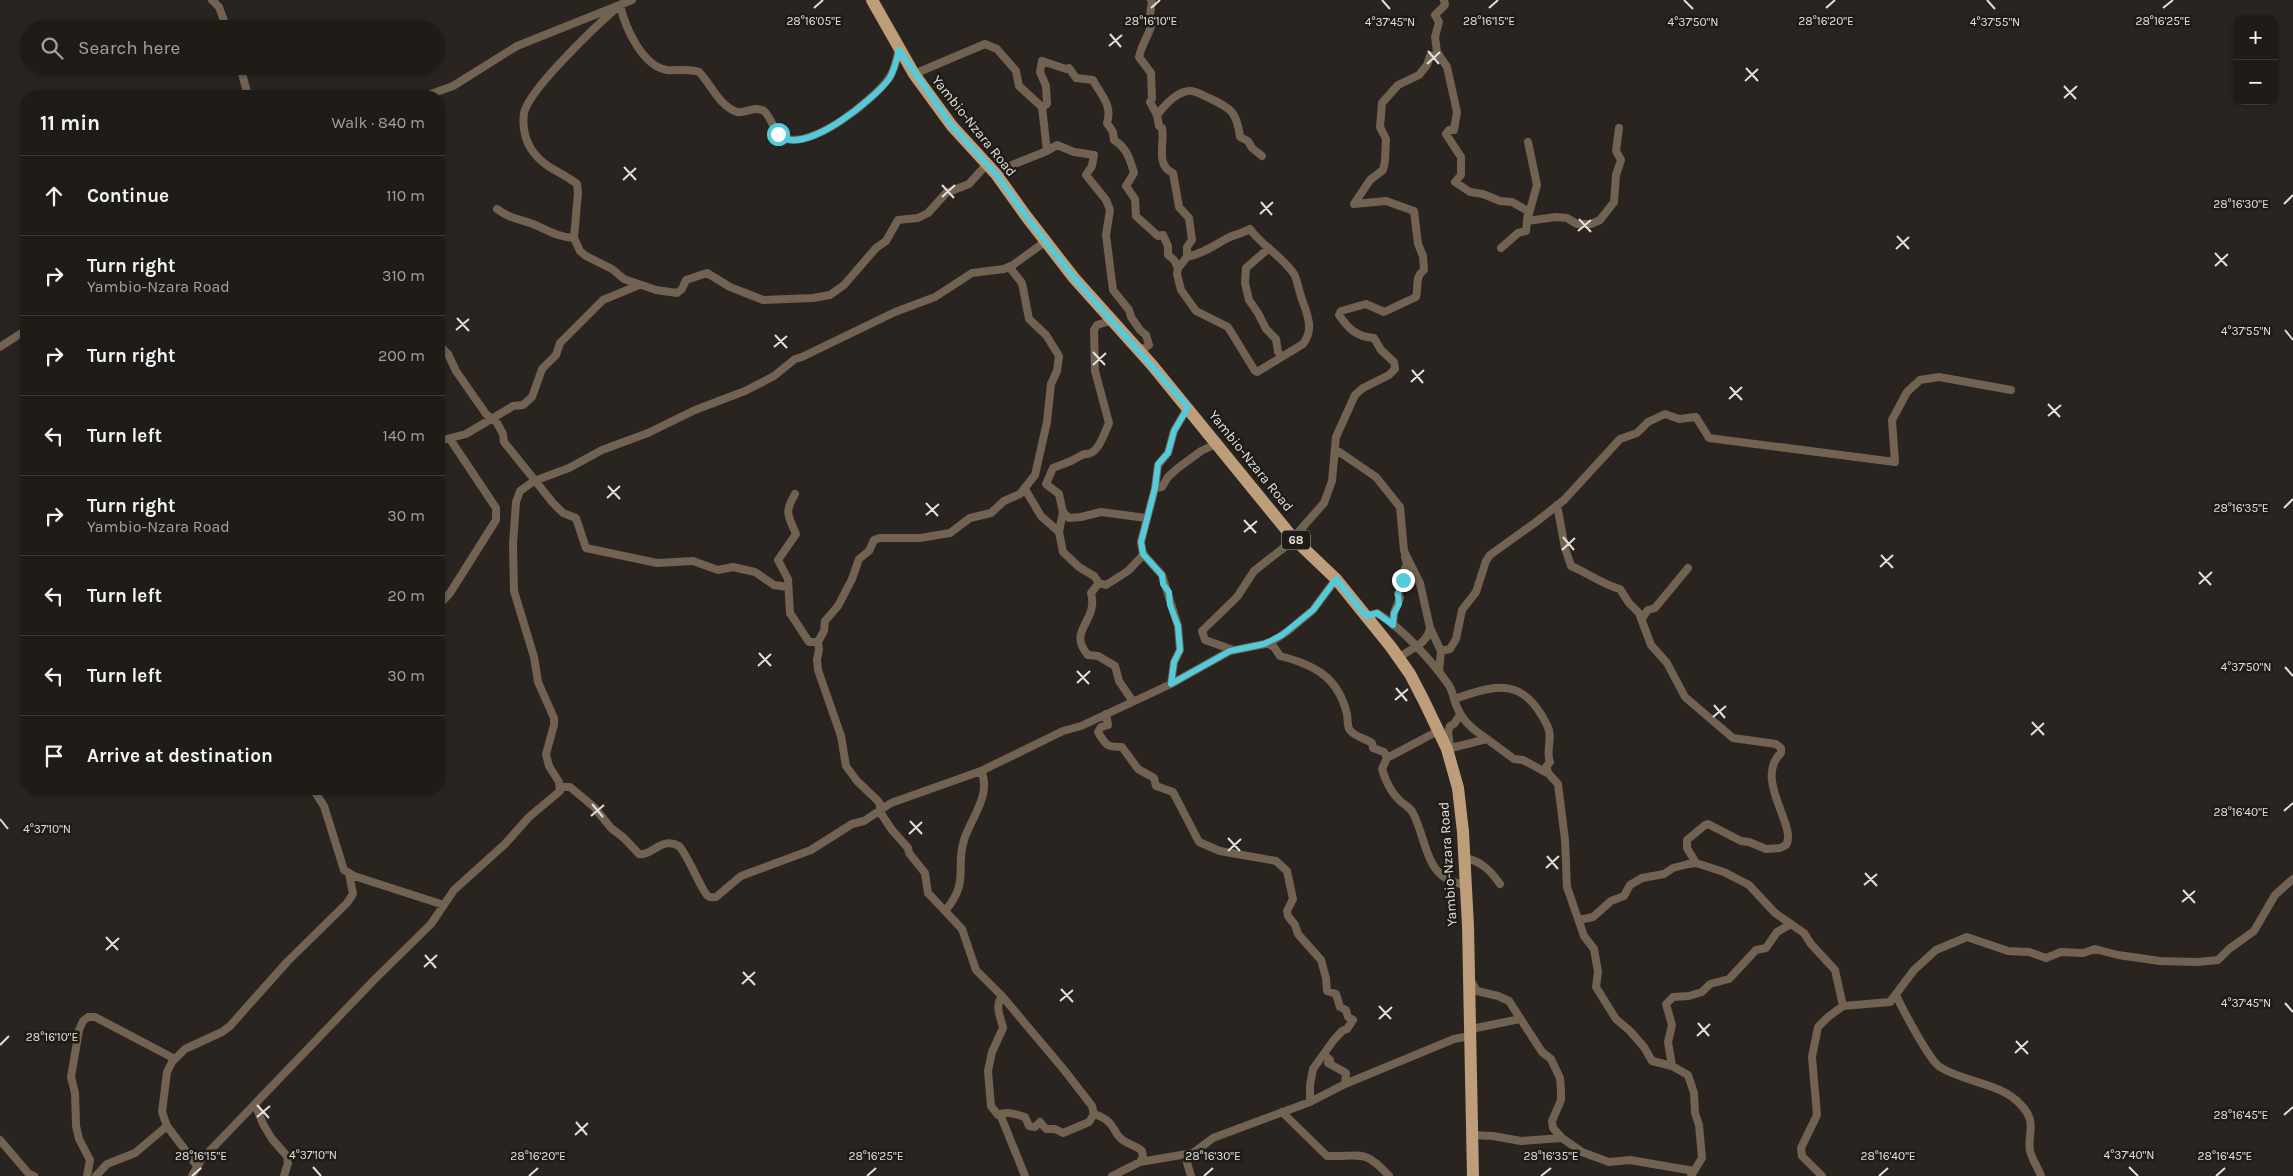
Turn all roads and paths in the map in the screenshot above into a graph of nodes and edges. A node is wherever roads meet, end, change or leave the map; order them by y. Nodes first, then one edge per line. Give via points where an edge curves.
1 (212, 0) edge
2 (632, 0) edge
3 (872, 0) edge
4 (1151, 0) edge
5 (1444, 0) edge
6 (620, 5) junction
7 (224, 20) edge
8 (899, 50) junction
9 (1438, 54) junction
10 (914, 74) junction
11 (242, 75) edge
12 (246, 90) edge
13 (442, 90) edge
14 (1042, 107) junction
15 (1157, 115) junction
16 (1619, 128) dead end
17 (1528, 142) dead end
18 (1046, 151) junction
19 (1262, 156) dead end
20 (986, 165) junction
21 (996, 174) junction
22 (497, 209) dead end
23 (1527, 221) junction
24 (574, 238) junction
25 (1046, 241) junction
26 (1269, 248) junction
27 (1501, 248) dead end
28 (1187, 257) junction
29 (1012, 265) junction
30 (1178, 268) junction
31 (639, 285) junction
32 (1113, 320) junction
33 (20, 334) edge
34 (0, 347) edge
35 (445, 351) edge
36 (1140, 351) junction
37 (1282, 356) junction
38 (2010, 390) dead end
39 (1188, 407) junction
40 (492, 418) junction
41 (450, 439) junction
42 (445, 440) edge
43 (1218, 443) junction
44 (1335, 449) junction
45 (534, 481) junction
46 (1155, 488) junction
47 (1025, 489) junction
48 (795, 494) dead end
49 (1557, 505) junction
50 (1063, 512) junction
51 (1146, 518) junction
52 (1059, 532) junction
53 (1293, 538) junction
54 (1404, 551) junction
55 (1144, 554) junction
56 (1688, 568) dead end
57 (1336, 579) junction
58 (1098, 583) junction
59 (788, 587) junction
60 (445, 598) edge
61 (1366, 616) junction
62 (1642, 618) junction
63 (1394, 626) junction
64 (1430, 628) junction
65 (1386, 641) junction
66 (818, 642) junction
67 (1267, 644) junction
68 (1417, 648) junction
69 (1233, 650) junction
70 (1441, 651) junction
71 (1399, 658) junction
72 (1439, 671) junction
73 (1171, 684) junction
74 (1454, 699) junction
75 (1132, 700) junction
76 (1106, 714) junction
77 (1460, 715) junction
78 (1438, 731) junction
79 (1487, 739) junction
80 (1449, 749) junction
81 (1387, 758) junction
82 (981, 771) junction
83 (1549, 774) junction
84 (561, 787) junction
85 (317, 795) edge
86 (881, 808) junction
87 (1465, 858) junction
88 (1696, 863) junction
89 (349, 874) junction
90 (2293, 880) edge
91 (1500, 884) dead end
92 (1466, 885) junction
93 (444, 905) junction
94 (946, 910) junction
95 (1579, 920) junction
96 (1791, 924) junction
97 (1470, 979) junction
98 (1896, 995) junction
99 (1002, 996) junction
100 (1843, 1006) junction
101 (1520, 1019) junction
102 (1470, 1032) junction
103 (1325, 1055) junction
104 (175, 1059) junction
105 (1672, 1066) junction
106 (1344, 1084) junction
107 (1310, 1102) junction
108 (255, 1104) junction
109 (1282, 1112) junction
110 (1000, 1114) junction
111 (1094, 1114) junction
112 (167, 1126) junction
113 (1472, 1135) junction
114 (1562, 1138) junction
115 (0, 1140) edge
116 (1192, 1153) junction
117 (1140, 1162) junction
118 (198, 1167) junction
119 (1692, 1174) edge
120 (34, 1176) edge
121 (87, 1176) edge
122 (96, 1176) edge
123 (192, 1176) edge
124 (284, 1176) edge
125 (1025, 1176) edge
126 (1112, 1176) edge
127 (1191, 1176) edge
128 (1389, 1176) edge
129 (1472, 1176) edge
130 (1822, 1176) edge
131 (2041, 1176) edge

1 - 7 street
2 - 6 street
3 - 8 main road, Yambio-Nzara Road / 68
4 - 15 street via 1153,20 1139,57 1151,73 1150,102
5 - 9 street via 1445,5 1435,14
6 - 8 street via 635,43 649,60 665,69 699,72 734,110 764,111 778,134 786,139 794,140 820,132 869,101 890,76
6 - 13 street via 517,46
6 - 24 street via 540,84 524,112 525,134 534,153 577,184
8 - 10 main road, Yambio-Nzara Road / 68
9 - 23 street via 1447,67 1457,112 1454,130 1446,134 1461,157 1461,175 1455,182 1470,192 1512,202 1528,212
9 - 44 street via 1430,56 1419,75 1398,85 1382,103 1380,127 1386,139 1383,170 1370,180 1354,204 1386,201 1414,211 1424,270 1418,275 1418,289 1412,300 1384,312 1366,304 1341,311 1348,328 1374,338 1394,362 1394,369 1355,395 1336,438
10 - 14 street via 985,44 997,49 1016,71 1019,86
10 - 20 main road, Yambio-Nzara Road / 68
11 - 12 street
14 - 18 street
14 - 30 street via 1047,104 1046,86 1040,72 1042,62 1069,68 1076,78 1093,80 1107,101 1107,122 1114,140 1123,145 1131,161 1134,173 1126,186 1135,199 1136,216 1158,236 1164,235 1168,255
15 - 19 street via 1174,98 1195,92 1231,110 1240,137 1248,140
15 - 28 street via 1163,134 1164,164 1173,173 1179,207 1190,223 1192,240 1187,247
16 - 23 street via 1616,151 1621,160 1614,202 1607,212 1591,224 1577,224 1567,218 1556,217
17 - 23 street via 1537,185
18 - 21 street
18 - 36 street via 1057,145 1094,155 1086,175 1110,210 1106,235 1113,290 1146,336 1149,345
20 - 21 main road, Yambio-Nzara Road / 68
20 - 31 street via 966,186 946,193 928,213 918,218 898,220 886,241 873,250 844,285 830,295 763,300 707,274 686,280 677,293
21 - 25 main road, Yambio-Nzara Road / 68
22 - 24 street via 510,218 533,224 548,233
23 - 27 street via 1526,231 1518,233
24 - 31 street via 586,256
25 - 29 street
25 - 32 main road, Yambio-Nzara Road / 68 via 1074,278
26 - 28 street via 1250,229 1224,239 1198,255
26 - 37 street via 1246,268 1245,283 1249,300 1276,340
26 - 37 street via 1295,275 1310,320 1308,338
28 - 30 street
29 - 45 street via 972,273 935,297 903,308 795,358 774,376 745,391 694,410
29 - 47 street via 1010,268 1022,283 1028,319 1050,340 1059,360 1051,384 1038,465
30 - 37 street via 1181,290 1186,298 1196,311 1228,327 1255,372
31 - 40 street via 603,300 557,346 556,355 542,369 532,397
32 - 36 main road, Yambio-Nzara Road / 68
32 - 50 street via 1097,325 1094,330 1095,371 1109,423 1095,452 1053,468 1046,482 1061,497
33 - 34 street
35 - 40 street via 486,414
36 - 39 main road, Yambio-Nzara Road / 68
38 - 49 street via 1939,377 1920,380 1907,392 1892,420 1895,462 1709,438 1696,417 1678,419 1665,414 1648,422 1637,433 1620,439
39 - 43 main road, Yambio-Nzara Road / 68
39 - 46 street via 1174,431 1168,453 1158,464
40 - 41 street
40 - 45 street via 504,434 504,442
41 - 42 street
41 - 60 street via 496,508 496,520
43 - 46 street via 1194,456 1168,477 1162,487
43 - 53 main road, Yambio-Nzara Road / 68
44 - 53 street via 1332,481 1324,503
44 - 54 street via 1376,478 1400,508
45 - 59 street via 560,510 576,518 583,544 588,549 657,562 693,561 718,570 733,567 755,572 774,585
45 - 84 street via 520,491 516,502 514,591 540,687 554,718 546,754
46 - 51 street
47 - 52 street via 1041,516
47 - 66 street via 991,513 970,518 947,534 874,540 869,551 859,559 838,606 825,621
48 - 59 street via 787,511 796,534 778,560 788,579
49 - 62 street via 1571,566 1620,589
49 - 70 street via 1490,555 1476,592 1462,610 1453,644 1450,649
50 - 51 street via 1069,518 1101,512
50 - 52 street
51 - 55 street via 1141,542
52 - 58 street via 1063,552 1078,567 1094,576
53 - 57 main road, Yambio-Nzara Road / 68
53 - 69 street via 1254,571 1245,589 1202,631 1205,640
54 - 63 street via 1407,564 1402,573 1403,584 1398,594
54 - 64 street via 1420,583
55 - 58 street via 1128,571 1106,585
55 - 73 street via 1162,575 1178,626 1180,650 1174,662
56 - 62 street via 1655,608 1648,610
57 - 61 main road, Yambio-Nzara Road / 68
57 - 67 street via 1313,610 1288,632
58 - 75 street via 1091,592 1092,610 1079,642 1088,654 1114,666 1119,681
59 - 66 street via 790,613 809,642
61 - 63 street via 1377,613
61 - 65 main road, Yambio-Nzara Road / 68
62 - 88 street via 1651,645 1667,663 1685,697 1733,738 1776,744 1781,748 1772,774 1776,802 1789,834 1786,844 1766,849 1741,841 1708,824 1686,840
63 - 65 street
63 - 68 street
64 - 68 street
64 - 70 street
65 - 71 main road, Yambio-Nzara Road / 68
66 - 86 street via 818,670 840,734 846,766
67 - 69 street
67 - 81 street via 1274,647 1280,656 1319,670 1334,682 1350,730 1384,752
68 - 71 street via 1408,650
68 - 72 street
69 - 73 street
70 - 72 street
71 - 78 main road, Yambio-Nzara Road / 68
72 - 74 street
73 - 75 street
74 - 77 street
74 - 83 street via 1503,687 1523,692 1548,725 1551,738 1547,754 1550,762 1546,767
75 - 76 street
76 - 82 street
76 - 103 street via 1108,725 1101,726 1098,732 1104,744 1122,747 1138,769 1154,778 1156,786 1173,792 1200,842 1220,851 1276,861 1287,871 1293,899 1288,916 1298,934 1321,960 1328,992 1336,994 1340,1007 1353,1020
77 - 79 street via 1468,726
77 - 80 street via 1448,732
78 - 80 main road, Yambio-Nzara Road / 68
78 - 81 street
79 - 80 street
79 - 83 street via 1514,758
80 - 87 main road, Yambio-Nzara Road / 68 via 1458,788
81 - 92 street via 1382,769 1385,779 1398,799 1412,811 1428,856 1443,878
82 - 86 street
82 - 94 street via 986,785 964,840 960,884
83 - 95 street via 1558,784 1567,887
84 - 86 street via 570,787 594,807 639,854 670,843 679,846 710,897 720,894 745,874 811,850
84 - 93 street via 454,890
85 - 89 street via 324,806 342,866
86 - 94 street via 880,812 892,830 926,873 928,894
87 - 91 street via 1492,872
87 - 92 main road, Yambio-Nzara Road / 68
88 - 95 street via 1642,878 1630,884 1624,896 1611,901 1593,918
88 - 96 street via 1724,872 1748,885 1775,913
89 - 93 street
89 - 104 street via 353,888 351,899 287,962 230,1026 185,1050
90 - 98 street via 2275,895 2254,931 2218,960 2160,961 2095,948 2082,953 2061,952 2046,958 2029,952 2008,951 1967,936 1936,950 1914,970
92 - 97 main road, Yambio-Nzara Road / 68
93 - 108 street via 431,924
94 - 99 street via 962,929 976,970
95 - 105 street via 1584,936 1594,950 1598,972 1596,987 1616,1019 1630,1031 1652,1061
96 - 100 street via 1804,933 1835,970
96 - 105 street via 1777,932 1766,948 1756,950 1729,979 1710,984 1702,992 1673,997 1666,1004 1672,1025 1668,1042
97 - 101 street via 1477,991 1509,1001
97 - 102 main road, Yambio-Nzara Road / 68
98 - 100 street via 1890,1002
98 - 131 street via 1905,1016 1938,1066 2001,1089 2022,1106 2033,1126 2030,1151
99 - 110 street via 998,1012 1003,1028 988,1071 991,1106 995,1114
99 - 111 street via 1091,1103
100 - 130 street via 1818,1027 1812,1057 1817,1115 1801,1148 1802,1156
101 - 102 street
101 - 114 street via 1560,1078 1561,1100 1552,1121 1553,1128
102 - 106 street
102 - 113 main road, Yambio-Nzara Road / 68
103 - 106 street via 1330,1060 1328,1063 1346,1072
103 - 107 street via 1314,1069
104 - 112 street via 167,1072 162,1112
104 - 121 street via 95,1017 83,1021 71,1077 76,1126 90,1160
105 - 119 street via 1688,1075 1694,1093 1702,1158
106 - 107 street
107 - 109 street
108 - 118 street
108 - 124 street via 272,1139 287,1156
109 - 116 street via 1213,1138
109 - 128 street via 1327,1156 1368,1156
110 - 111 street via 1015,1114 1025,1117 1029,1126 1034,1127 1040,1122 1048,1130 1063,1132 1089,1122
110 - 125 street
111 - 117 street via 1115,1127 1122,1140 1140,1149 1144,1155
112 - 118 street
112 - 122 street via 135,1153 107,1164
113 - 114 street via 1501,1136 1521,1141
113 - 129 main road, Yambio-Nzara Road / 68
114 - 119 street via 1582,1152 1609,1162 1630,1160
115 - 120 street
116 - 117 street
116 - 127 street via 1186,1162
117 - 126 street
118 - 123 street

